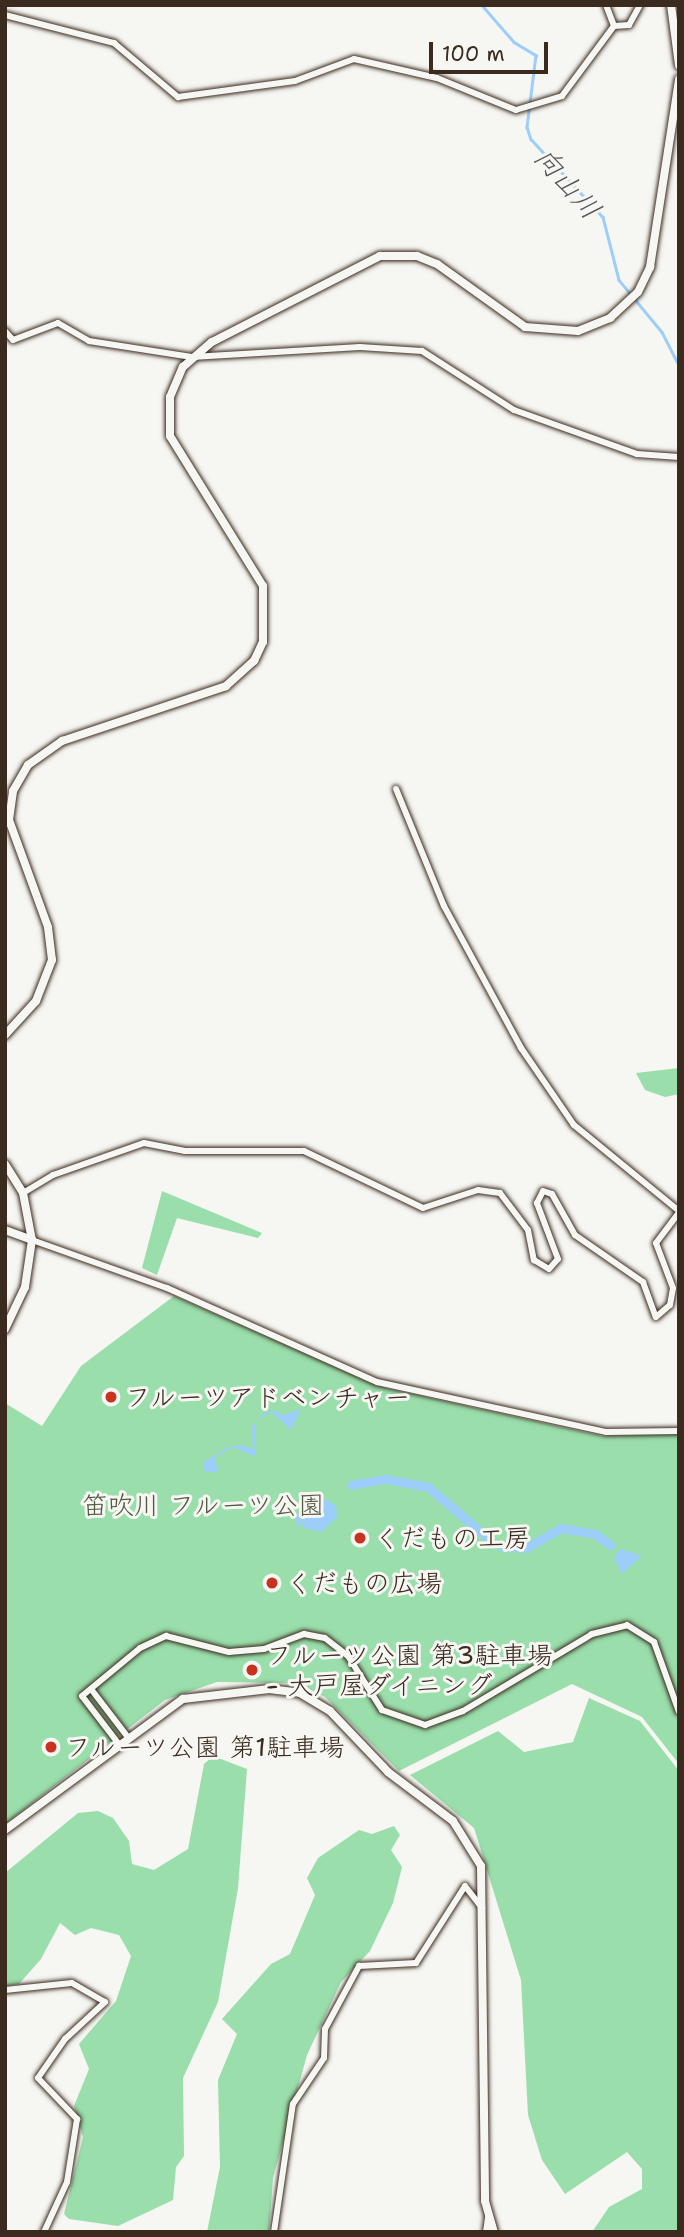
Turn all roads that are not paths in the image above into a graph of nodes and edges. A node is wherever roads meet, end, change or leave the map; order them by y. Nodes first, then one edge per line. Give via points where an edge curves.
1 (606, 5) edge
2 (640, 5) edge
3 (671, 5) edge
4 (5, 15) edge
5 (614, 26) junction
6 (679, 65) edge
7 (679, 79) edge
8 (5, 331) edge
9 (192, 357) junction
10 (679, 457) edge
11 (396, 789) dead end
12 (5, 1035) edge
13 (5, 1164) edge
14 (23, 1193) junction
15 (679, 1211) edge
16 (5, 1230) edge
17 (32, 1240) junction
18 (5, 1329) edge
19 (679, 1431) edge
20 (91, 1689) junction
21 (679, 1712) edge
22 (127, 1736) junction
23 (118, 1743) junction
24 (5, 1830) edge
25 (483, 1910) junction
26 (5, 1990) edge
27 (488, 2217) junction
28 (44, 2232) edge
29 (274, 2232) edge
30 (486, 2232) edge
31 (494, 2232) edge

1 - 5 street
2 - 5 street via 629,25
3 - 6 street
4 - 5 street via 114,43 178,97 295,81 354,59 437,78 516,110 562,96
7 - 9 street via 657,237 638,292 626,307 594,327 541,331 506,318 437,264 417,256 380,256
8 - 9 street via 13,340 58,323 89,341
9 - 10 street via 360,347 422,351 514,410 637,454
9 - 12 street via 170,397 170,436 263,586 263,642 254,661 226,686 62,741 28,765 13,791 9,820 48,927 52,960 36,1001
11 - 15 street via 443,906 521,1048 575,1125
13 - 14 street
14 - 15 street via 54,1175 144,1143 196,1152 304,1151 424,1208 478,1191 500,1193 528,1230 534,1260 549,1269 558,1259 537,1203 543,1191 552,1194 575,1235 643,1282 656,1317 670,1304 673,1288 656,1243
14 - 17 street
16 - 17 street
17 - 18 street via 25,1287
17 - 19 street via 167,1288 377,1382 607,1432
20 - 21 street via 140,1648 166,1636 239,1652 315,1635 348,1656 382,1710 425,1724 463,1711 592,1634 627,1625 654,1642
20 - 22 street
20 - 23 street via 82,1696
22 - 23 street
22 - 25 street via 183,1699 217,1690 287,1690 317,1701 466,1836 481,1866
23 - 24 street
25 - 27 street
25 - 29 street via 465,1886 416,1963 359,1966 325,2029 324,2058 292,2109
26 - 28 street via 72,1983 105,2002 65,2039 38,2078 77,2119 67,2182
27 - 30 street
27 - 31 street

